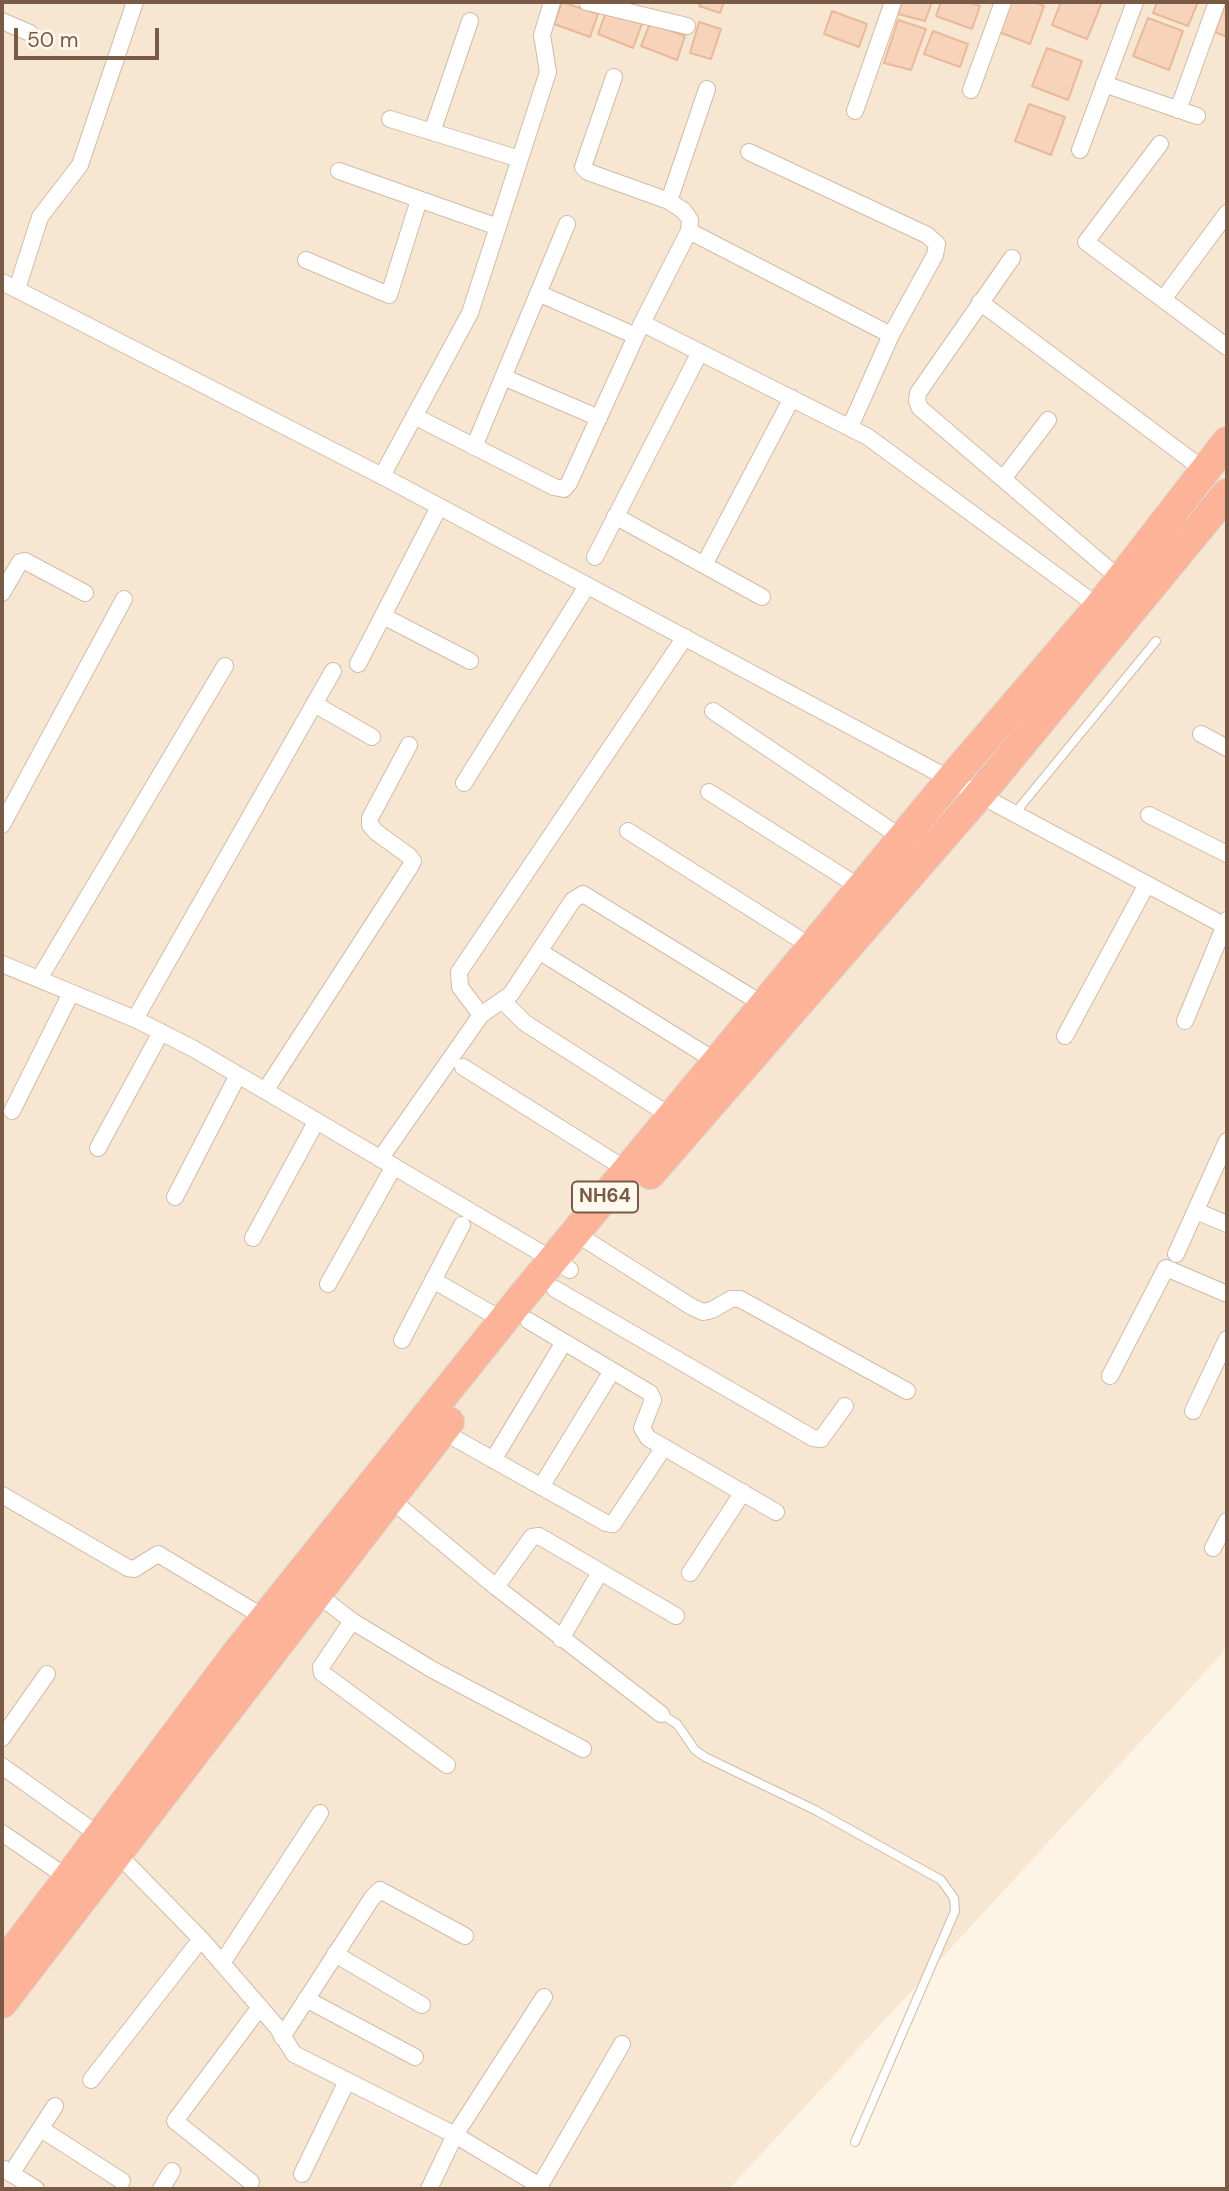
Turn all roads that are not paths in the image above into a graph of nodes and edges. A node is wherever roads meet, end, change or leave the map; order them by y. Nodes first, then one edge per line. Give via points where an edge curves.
1 (135, 2) edge
2 (552, 2) edge
3 (587, 2) edge
4 (893, 2) edge
5 (1003, 2) edge
6 (1135, 2) edge
7 (1217, 2) edge
8 (2, 21) edge
9 (470, 21) dead end
10 (687, 26) dead end
11 (30, 33) dead end
12 (614, 77) dead end
13 (1104, 85) junction
14 (707, 89) dead end
15 (971, 90) dead end
16 (1178, 110) junction
17 (855, 111) dead end
18 (1197, 116) dead end
19 (390, 119) dead end
20 (432, 132) junction
21 (1160, 144) dead end
22 (1080, 149) dead end
23 (749, 152) dead end
24 (520, 159) junction
25 (339, 172) dead end
26 (419, 200) junction
27 (668, 201) junction
28 (1227, 213) edge
29 (567, 224) dead end
30 (498, 228) junction
31 (689, 231) junction
32 (1012, 258) dead end
33 (306, 260) dead end
34 (9, 286) edge
35 (538, 293) junction
36 (1164, 298) junction
37 (980, 302) junction
38 (639, 330) junction
39 (891, 335) junction
40 (1227, 347) edge
41 (700, 352) junction
42 (503, 377) junction
43 (792, 398) junction
44 (414, 416) junction
45 (598, 418) junction
46 (1048, 420) dead end
47 (850, 427) junction
48 (1227, 442) edge
49 (474, 447) junction
50 (1204, 470) junction
51 (382, 476) junction
52 (1003, 479) junction
53 (1227, 494) edge
54 (439, 507) junction
55 (615, 516) junction
56 (595, 557) dead end
57 (704, 565) junction
58 (1120, 579) junction
59 (587, 586) junction
60 (2, 593) edge
61 (85, 593) dead end
62 (762, 597) dead end
63 (124, 599) dead end
64 (1099, 607) junction
65 (383, 616) junction
66 (685, 637) junction
67 (1156, 641) dead end
68 (470, 660) dead end
69 (358, 664) dead end
70 (225, 666) dead end
71 (333, 671) dead end
72 (316, 705) junction
73 (713, 711) dead end
74 (1201, 734) dead end
75 (372, 737) dead end
76 (409, 744) dead end
77 (1227, 748) edge
78 (952, 778) junction
79 (464, 783) dead end
80 (709, 792) dead end
81 (980, 794) junction
82 (1015, 813) junction
83 (1149, 815) dead end
84 (2, 825) edge
85 (628, 831) dead end
86 (902, 838) junction
87 (1227, 854) edge
88 (1147, 884) junction
89 (861, 888) junction
90 (1226, 924) edge
91 (812, 947) junction
92 (539, 951) junction
93 (2, 964) edge
94 (39, 979) junction
95 (71, 993) junction
96 (502, 1001) junction
97 (764, 1005) junction
98 (481, 1015) junction
99 (135, 1019) junction
100 (1185, 1021) dead end
101 (161, 1032) junction
102 (1065, 1036) dead end
103 (717, 1062) junction
104 (463, 1068) dead end
105 (238, 1075) junction
106 (265, 1091) junction
107 (12, 1111) dead end
108 (672, 1117) junction
109 (316, 1122) junction
110 (1227, 1141) edge
111 (98, 1148) dead end
112 (387, 1162) junction
113 (627, 1170) junction
114 (175, 1197) dead end
115 (1196, 1211) junction
116 (1227, 1224) edge
117 (462, 1225) dead end
118 (253, 1238) dead end
119 (583, 1239) junction
120 (1176, 1254) dead end
121 (560, 1272) junction
122 (433, 1280) junction
123 (328, 1284) dead end
124 (1227, 1294) edge
125 (517, 1321) junction
126 (1227, 1339) edge
127 (402, 1340) dead end
128 (564, 1342) junction
129 (612, 1371) junction
130 (1110, 1376) dead end
131 (907, 1391) dead end
132 (845, 1406) dead end
133 (1193, 1411) dead end
134 (442, 1431) junction
135 (664, 1447) junction
136 (493, 1460) junction
137 (541, 1487) junction
138 (743, 1492) junction
139 (2, 1495) edge
140 (389, 1498) junction
141 (776, 1512) dead end
142 (1226, 1526) edge
143 (1213, 1548) dead end
144 (600, 1572) junction
145 (690, 1573) dead end
146 (496, 1587) junction
147 (316, 1593) junction
148 (676, 1616) dead end
149 (265, 1618) junction
150 (352, 1621) junction
151 (561, 1639) junction
152 (47, 1674) dead end
153 (661, 1714) joint
154 (2, 1738) edge
155 (583, 1749) dead end
156 (447, 1765) dead end
157 (2, 1766) edge
158 (320, 1813) dead end
159 (2, 1833) edge
160 (108, 1845) junction
161 (68, 1878) junction
162 (465, 1936) dead end
163 (201, 1939) junction
164 (335, 1954) junction
165 (222, 1964) junction
166 (2, 1966) edge
167 (544, 1997) dead end
168 (306, 1999) junction
169 (2, 2003) edge
170 (422, 2005) dead end
171 (260, 2007) junction
172 (282, 2037) junction
173 (622, 2044) dead end
174 (415, 2057) dead end
175 (91, 2080) dead end
176 (347, 2081) junction
177 (55, 2106) dead end
178 (41, 2129) junction
179 (455, 2135) junction
180 (855, 2142) dead end
181 (6, 2171) edge
182 (172, 2171) dead end
183 (302, 2174) dead end
184 (122, 2181) dead end
185 (251, 2182) dead end
186 (539, 2188) edge
187 (36, 2189) edge
188 (161, 2189) edge
189 (429, 2189) edge

1 - 34 street via 80,165 40,217
2 - 24 street via 541,35 548,72
3 - 10 street
4 - 17 street
5 - 15 street
6 - 13 street
7 - 16 street
8 - 11 street
9 - 20 street
12 - 27 street via 583,167
13 - 16 street
13 - 22 street
14 - 27 street
16 - 18 street
19 - 20 street
20 - 24 street
21 - 36 street via 1086,242
23 - 39 street via 927,235 937,244 935,256
24 - 30 street
25 - 26 street
26 - 30 street
26 - 33 street via 389,295
27 - 31 street via 684,211 690,220
28 - 36 street
29 - 35 street
30 - 44 street via 464,325
31 - 38 street
31 - 39 street
32 - 37 street
34 - 51 street
35 - 38 street
35 - 42 street
36 - 40 street
37 - 50 street
37 - 52 street via 917,401
38 - 41 street
38 - 45 street
39 - 47 street
41 - 43 street
41 - 55 street
42 - 45 street
42 - 49 street
43 - 47 street
43 - 57 street
44 - 49 street
44 - 51 street
45 - 49 street via 564,489
46 - 52 street
47 - 64 street
48 - 50 highway, NH64
50 - 58 highway, NH64
51 - 54 street
52 - 58 street
53 - 81 highway, NH64
54 - 59 street
54 - 65 street
55 - 56 street
55 - 57 street
57 - 62 street
58 - 64 highway, NH64
59 - 66 street
59 - 79 street
60 - 61 street via 25,561
63 - 84 street
64 - 78 highway, NH64
65 - 68 street
65 - 69 street
66 - 78 street
66 - 98 street via 459,972 460,987
67 - 82 lane
70 - 94 street
71 - 72 street
72 - 75 street
72 - 99 street
73 - 86 street
74 - 77 street
76 - 106 street via 370,825 413,861
78 - 81 street
78 - 86 highway, NH64
80 - 89 street
81 - 82 street
81 - 119 highway, NH64
82 - 88 street
83 - 87 street
85 - 91 street
86 - 89 highway, NH64
88 - 90 street
88 - 102 street
89 - 91 highway, NH64
90 - 100 street
91 - 97 highway, NH64
92 - 96 street
92 - 97 street via 573,900 583,894
92 - 103 street
93 - 94 street
94 - 95 street
95 - 99 street
95 - 107 street
96 - 98 street
96 - 108 street via 524,1023
97 - 103 highway, NH64
98 - 112 street
99 - 101 street
101 - 105 street
101 - 111 street
103 - 108 highway, NH64
104 - 113 street
105 - 106 street
105 - 114 street
106 - 109 street
108 - 113 highway, NH64
109 - 112 street
109 - 118 street
110 - 115 street
112 - 121 street
112 - 123 street
113 - 119 highway, NH64
115 - 116 street
115 - 120 street
117 - 122 street
119 - 121 highway, NH64
119 - 131 street via 703,1312 740,1299
121 - 125 highway, NH64
121 - 132 street via 813,1438 821,1439
122 - 125 street
122 - 127 street
124 - 130 street via 1166,1268
125 - 128 street
125 - 134 highway, NH64
125 - 149 highway, NH64
126 - 133 street
128 - 129 street
128 - 136 street
129 - 135 street via 650,1393 653,1400 642,1428 648,1438
129 - 137 street
134 - 136 street
134 - 140 highway, NH64
135 - 137 street via 613,1524
135 - 138 street
136 - 137 street
138 - 141 street
138 - 145 street
139 - 149 street via 128,1568 158,1554
140 - 146 street
140 - 147 highway, NH64
142 - 143 street
144 - 146 street via 540,1536 532,1536
144 - 148 street
144 - 151 street
146 - 151 street
147 - 150 street
147 - 160 highway, NH64
149 - 160 highway, NH64
150 - 155 street via 442,1675
150 - 156 street via 321,1667 322,1673
151 - 153 street
152 - 154 street
153 - 180 lane via 677,1724 705,1757 815,1810 941,1880 954,1898 955,1910
157 - 160 street
158 - 165 street
159 - 161 street
160 - 161 highway, NH64
160 - 163 street
160 - 169 highway, NH64
161 - 166 highway, NH64
162 - 164 street via 380,1890
163 - 165 street
163 - 175 street
164 - 168 street
164 - 170 street
165 - 171 street
167 - 179 street
168 - 172 street
168 - 174 street
171 - 172 street
171 - 185 street via 175,2121
172 - 176 street via 294,2054
173 - 186 street
176 - 179 street
176 - 183 street
177 - 178 street
178 - 181 street
178 - 184 street
179 - 186 street
179 - 189 street
181 - 187 street
182 - 188 street

